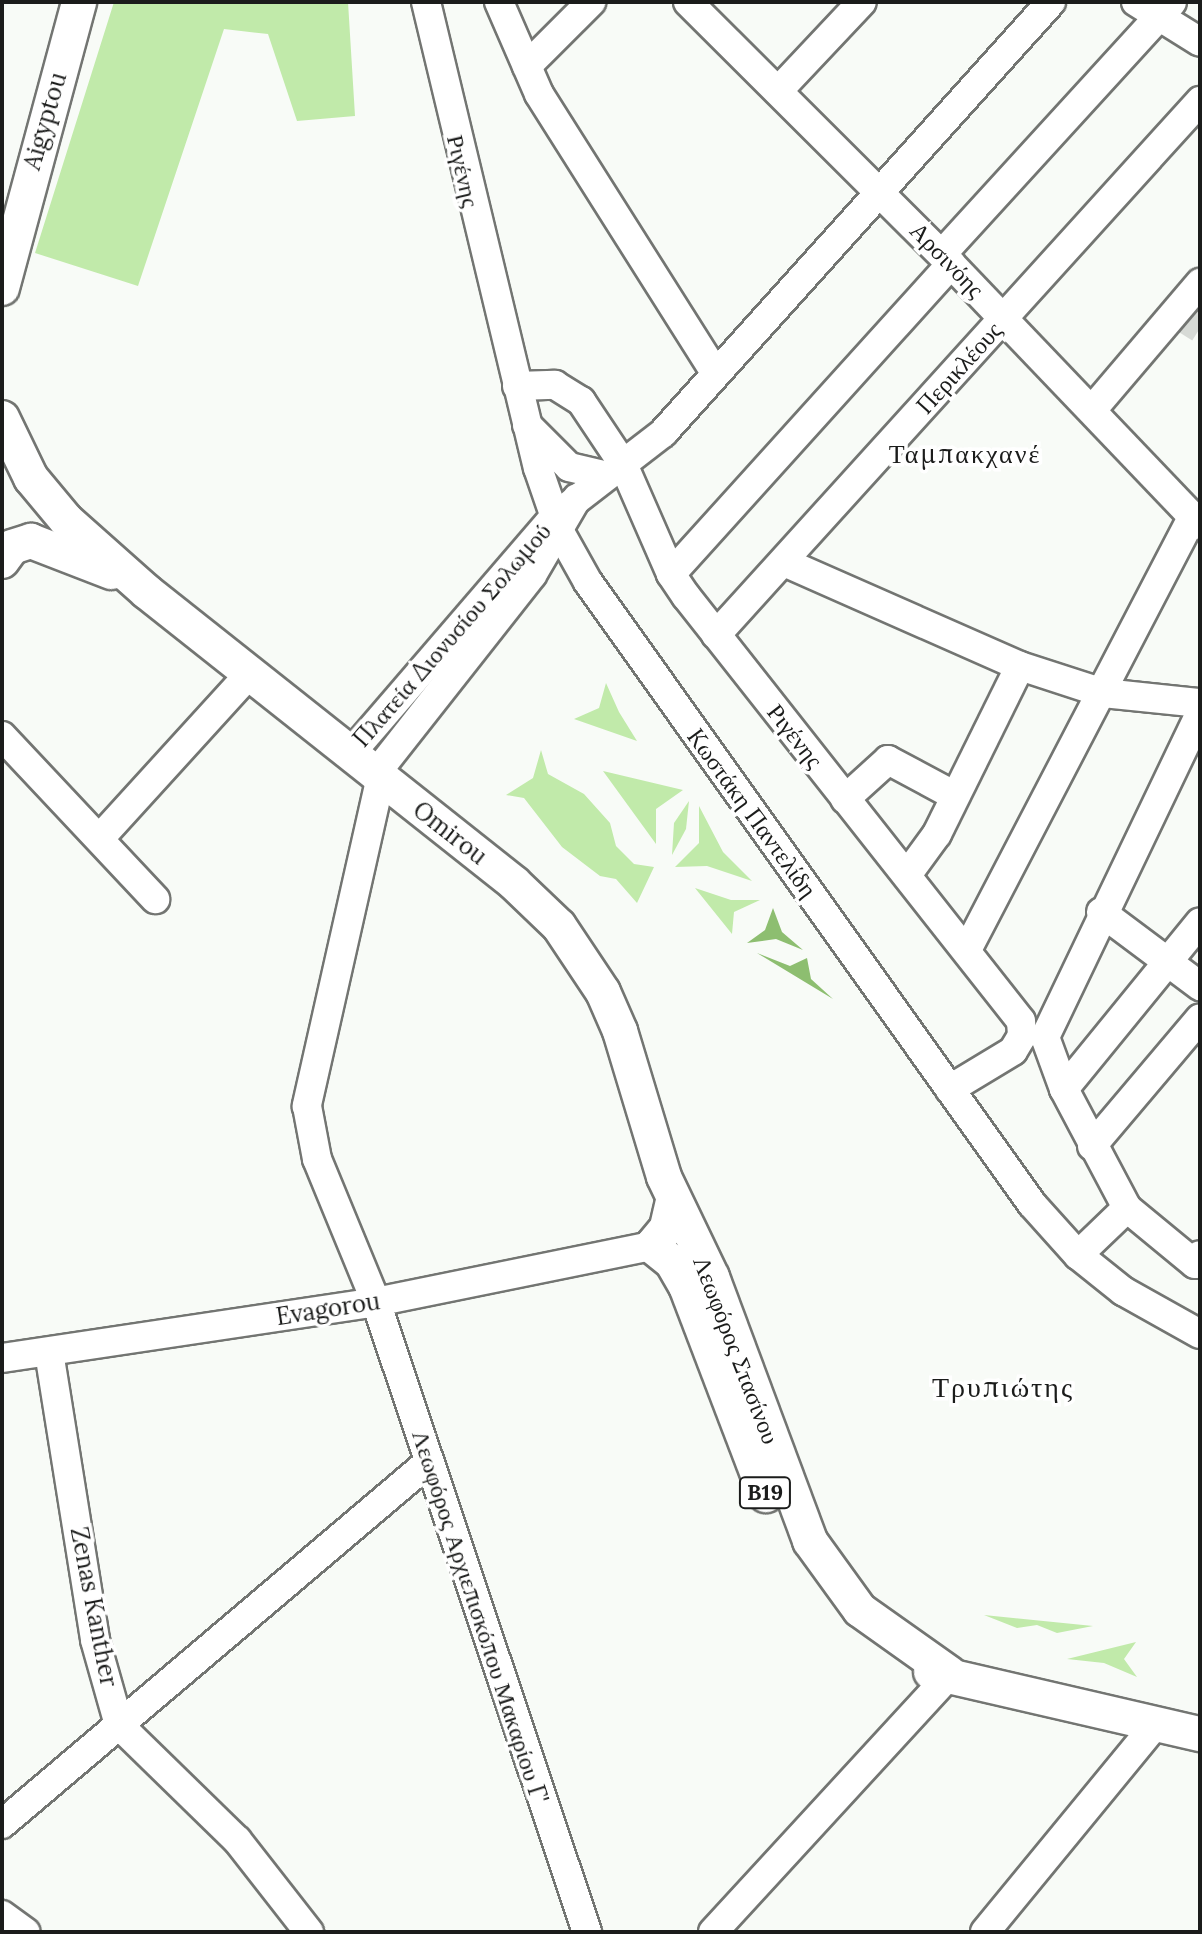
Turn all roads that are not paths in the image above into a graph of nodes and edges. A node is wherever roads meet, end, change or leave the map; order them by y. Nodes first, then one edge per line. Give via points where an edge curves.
1 (79, 2) edge
2 (426, 2) edge
3 (499, 2) edge
4 (591, 2) edge
5 (688, 2) edge
6 (862, 2) edge
7 (1051, 2) edge
8 (1155, 7) edge
9 (1200, 42) edge
10 (527, 66) junction
11 (778, 91) junction
12 (1200, 101) edge
13 (880, 192) junction
14 (946, 259) junction
15 (1200, 283) edge
16 (2, 288) edge
17 (1002, 321) junction
18 (714, 371) junction
19 (517, 386) junction
20 (1092, 410) junction
21 (526, 425) junction
22 (5, 429) edge
23 (538, 468) junction
24 (613, 470) junction
25 (1197, 522) edge
26 (557, 524) junction
27 (2, 561) edge
28 (784, 562) junction
29 (671, 574) junction
30 (532, 575) junction
31 (588, 582) junction
32 (495, 587) junction
33 (147, 592) junction
34 (716, 635) junction
35 (1020, 666) junction
36 (249, 674) junction
37 (1103, 693) junction
38 (1200, 703) edge
39 (1200, 713) edge
40 (2, 736) edge
41 (351, 753) junction
42 (378, 776) junction
43 (955, 796) junction
44 (845, 799) junction
45 (100, 838) junction
46 (907, 875) junction
47 (155, 899) dead end
48 (1101, 912) junction
49 (1200, 922) edge
50 (968, 948) junction
51 (1170, 962) junction
52 (1200, 986) edge
53 (1200, 1018) edge
54 (1021, 1021) junction
55 (1045, 1037) junction
56 (950, 1089) junction
57 (1064, 1089) junction
58 (1092, 1146) junction
59 (673, 1201) junction
60 (1127, 1208) junction
61 (652, 1246) junction
62 (1078, 1255) junction
63 (1198, 1260) edge
64 (376, 1302) junction
65 (1200, 1334) edge
66 (49, 1352) junction
67 (2, 1358) edge
68 (429, 1462) junction
69 (950, 1674) junction
70 (1156, 1724) junction
71 (119, 1725) junction
72 (1200, 1734) edge
73 (2, 1824) edge
74 (2, 1915) edge
75 (25, 1932) edge
76 (309, 1932) edge
77 (587, 1932) edge
78 (713, 1932) edge
79 (985, 1932) edge

1 - 16 main road, Aigyptou
2 - 19 street, Ριγένης
3 - 10 street
4 - 10 street
5 - 11 street, Αρσινόης
6 - 11 street
7 - 13 street
8 - 9 street
8 - 14 street
10 - 18 street via 539,94
11 - 13 street, Αρσινόης
12 - 17 street, Περικλέους
13 - 14 street, Αρσινόης
13 - 18 street
14 - 17 street, Αρσινόης
14 - 29 street
15 - 20 street
17 - 20 street, Αρσινόης
17 - 28 street, Περικλέους
18 - 24 street via 663,433
19 - 21 street, Ριγένης
19 - 24 street, Ριγένης via 555,385 574,393
20 - 25 street, Αρσινόης
21 - 23 street, Ριγένης
21 - 24 street via 569,467
22 - 33 main road, Omirou via 31,478 66,520
23 - 26 street, Ριγένης
23 - 32 street via 526,523
24 - 26 street via 577,498
24 - 29 street, Ριγένης
25 - 37 street
26 - 30 street, Πλατεία Διονυσίου Σολωμού
26 - 31 street, Kωστάκη Παντελίδη
26 - 32 street, Πλατεία Διονυσίου Σολωμού
27 - 33 main road via 12,547 31,541
28 - 34 street, Περικλέους
28 - 35 street
29 - 34 street, Ριγένης
30 - 31 street via 563,573
30 - 42 street, Πλατεία Διονυσίου Σολωμού via 399,739
31 - 56 street, Kωστάκη Παντελίδη
32 - 41 street, Πλατεία Διονυσίου Σολωμού
33 - 36 main road, Omirou
34 - 44 street, Ριγένης
35 - 37 street
35 - 43 street
36 - 41 main road, Omirou
36 - 45 street
37 - 38 street
37 - 50 street
39 - 48 street
40 - 45 street
41 - 42 main road, Omirou
42 - 59 main road, Omirou via 514,883 574,947 620,1031
42 - 64 street, Πλατεία Διονυσίου Σολωμού via 307,1106 317,1159
43 - 44 street via 888,760
43 - 46 street via 937,834
44 - 46 street, Ριγένης
45 - 47 street
46 - 50 street, Ριγένης
48 - 51 street
48 - 55 street
49 - 51 street
50 - 54 street, Ριγένης
51 - 52 street
51 - 57 street
53 - 58 street
54 - 55 street
54 - 56 street via 1022,1036 1013,1051
55 - 57 street
56 - 62 street, Kωστάκη Παντελίδη via 1032,1204
57 - 58 street
58 - 60 street
59 - 61 main road via 667,1228
59 - 69 main road, Λεωφόρος Στασίνου / B19 via 712,1277 810,1541 860,1610
60 - 62 street
60 - 63 street
61 - 64 street, Evagorou
61 - 69 main road, Λεωφόρος Στασίνου / B19 via 672,1262 686,1286 767,1499 819,1594 896,1662
62 - 65 street, Kωστάκη Παντελίδη via 1123,1291
64 - 66 street, Evagorou
64 - 68 street, Λεωφόρος Αρχιεπισκόπου Μακαρίου Γ'
66 - 67 street, Evagorou
66 - 71 street, Zenas Kanther via 95,1640
68 - 71 street
68 - 77 street, Λεωφόρος Αρχιεπισκόπου Μακαρίου Γ'
69 - 70 main road, Λεωφόρος Στασίνου / B19
69 - 78 street
70 - 72 main road, Λεωφόρος Στασίνου / B19
70 - 79 street
71 - 73 street
71 - 76 street, Zenas Kanther via 237,1840
74 - 75 street

